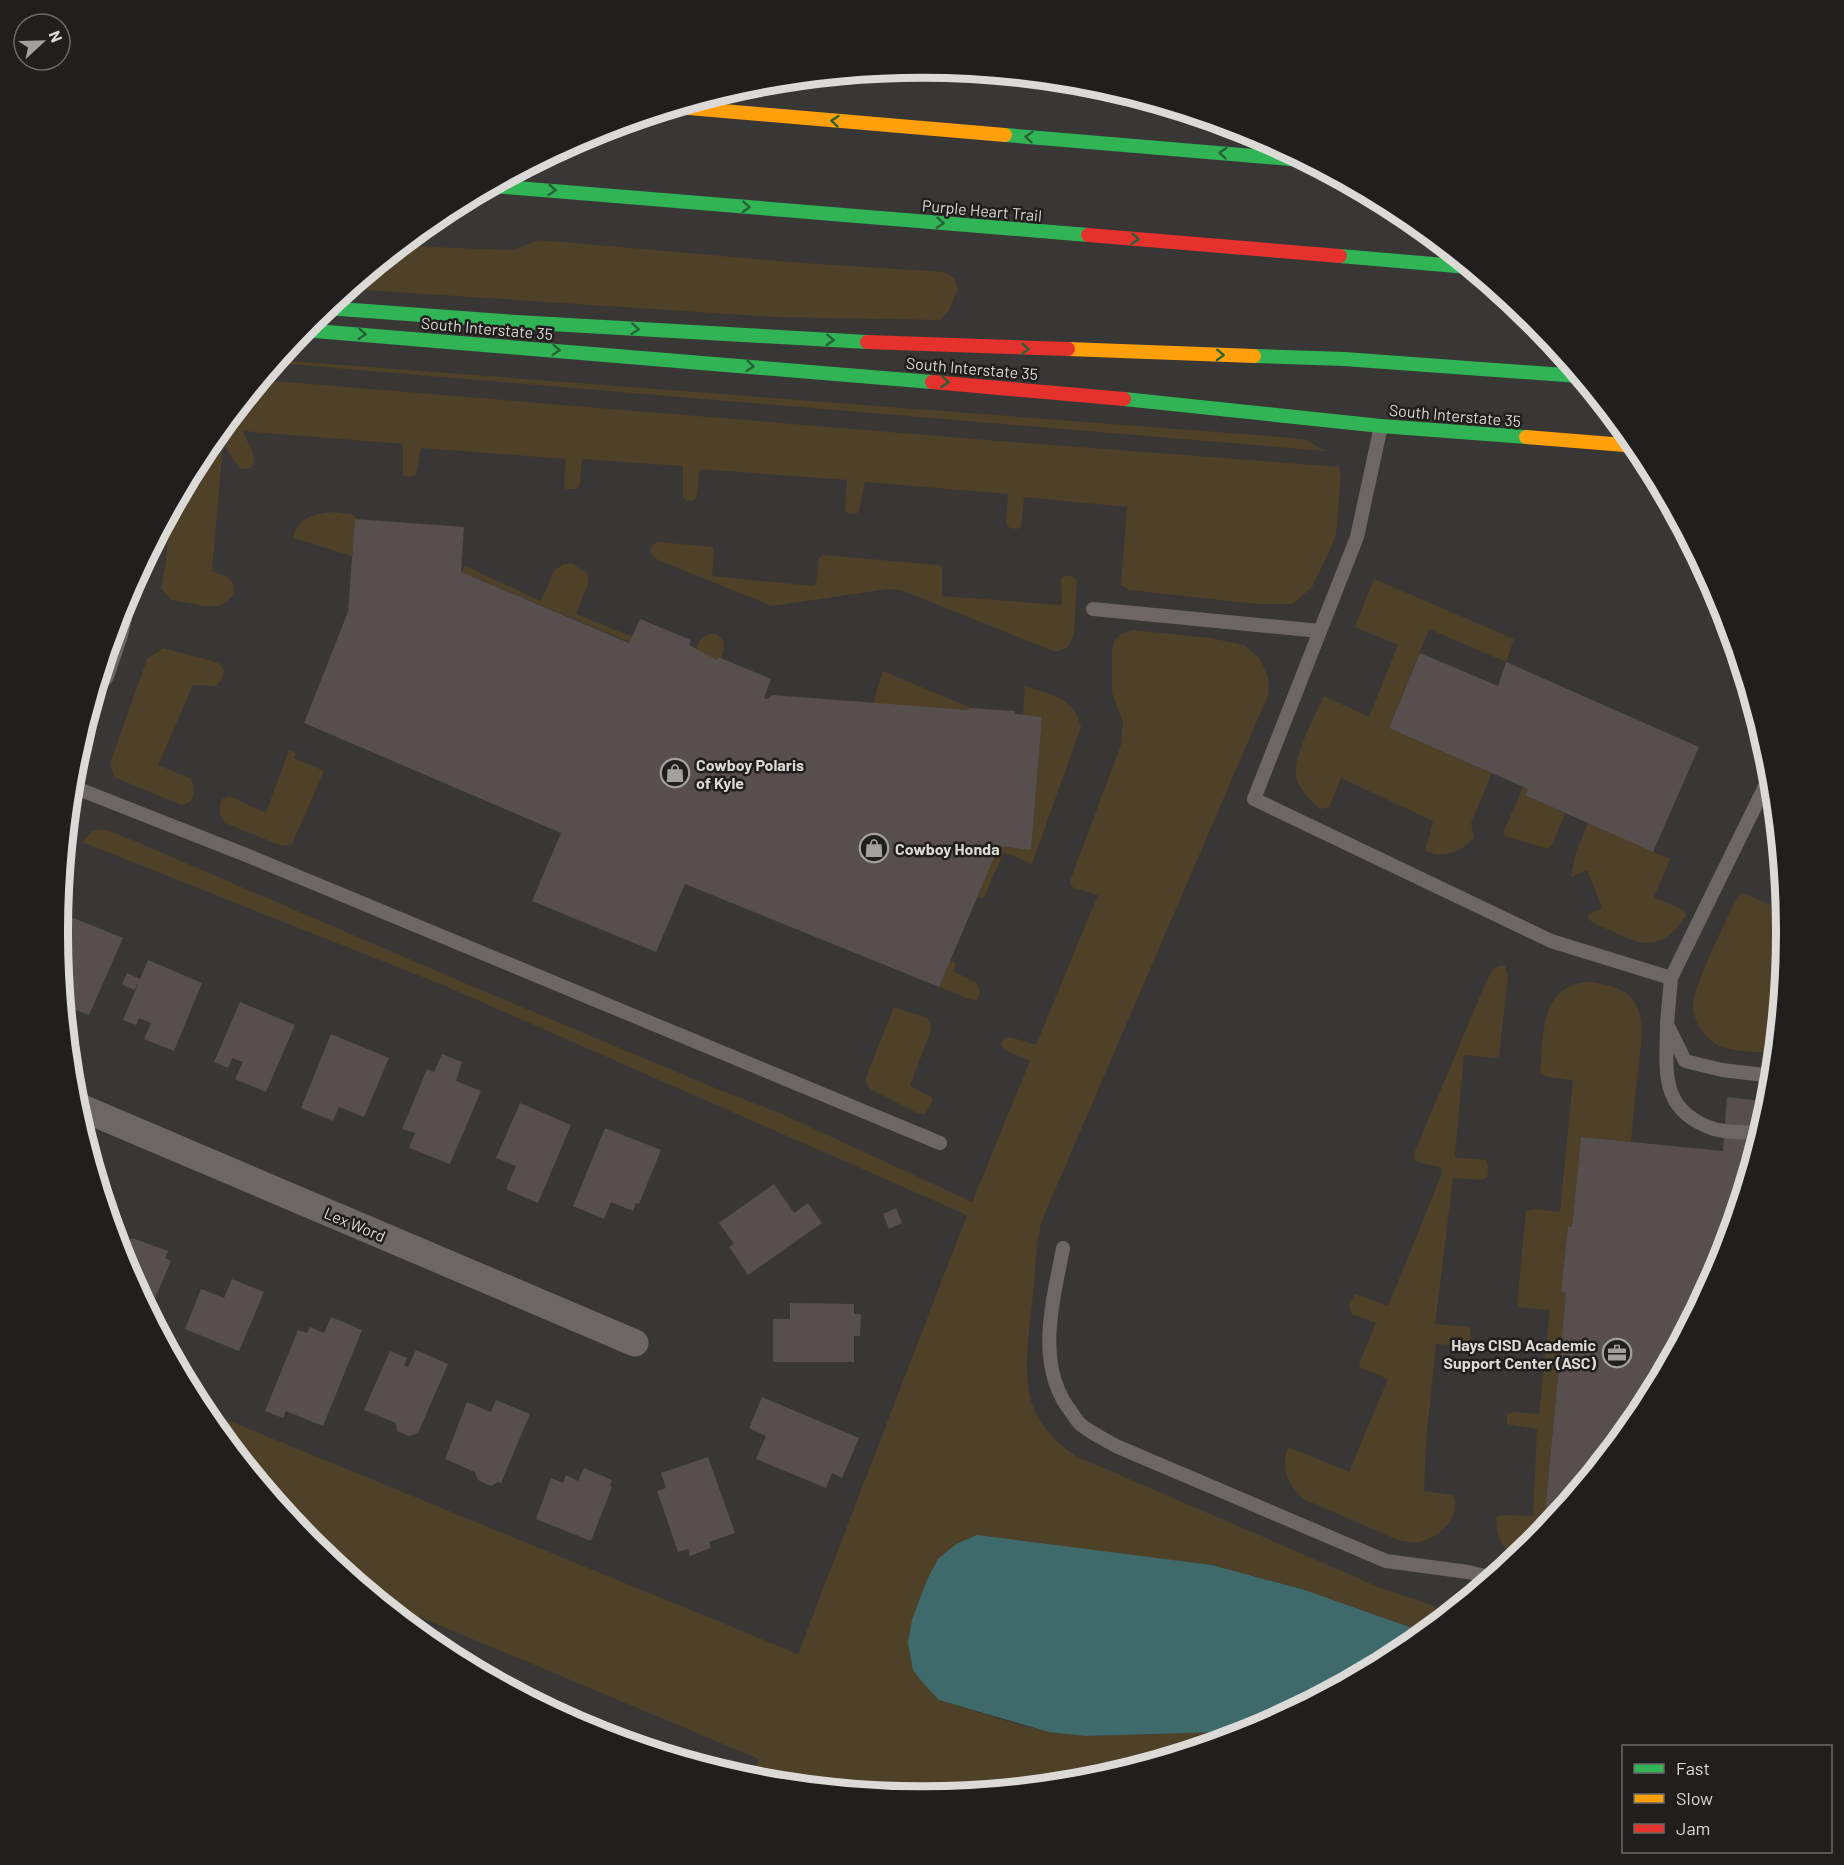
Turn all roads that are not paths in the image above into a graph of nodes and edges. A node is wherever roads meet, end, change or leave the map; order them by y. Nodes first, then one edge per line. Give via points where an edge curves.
1 (696, 109) edge
2 (1283, 158) edge
3 (505, 187) edge
4 (1455, 266) edge
5 (339, 309) edge
6 (315, 331) edge
7 (1569, 375) edge
8 (1381, 426) junction
9 (1623, 445) edge
10 (1093, 609) dead end
11 (1320, 631) junction
12 (1764, 789) edge
13 (80, 790) edge
14 (1671, 978) junction
15 (1667, 1024) junction
16 (1764, 1075) edge
17 (87, 1111) edge
18 (1752, 1132) edge
19 (940, 1143) dead end
20 (1063, 1248) dead end
21 (635, 1343) dead end
22 (1484, 1576) edge

2 -> 1 main road
3 -> 4 main road, Purple Heart Trail
5 -> 7 main road via 856,342 1344,359
6 -> 8 main road, South Interstate 35 via 1067,393
8 - 9 main road, South Interstate 35
8 - 11 lane via 1357,537
10 - 11 lane
11 - 14 lane via 1254,799 1551,941
12 - 14 lane
13 - 19 lane
14 - 15 lane
15 - 16 lane via 1685,1061
15 - 18 lane via 1670,1092 1687,1116 1716,1129
17 - 21 street, Lex Word
20 - 22 lane via 1052,1307 1049,1359 1061,1400 1083,1426 1116,1446 1386,1561

